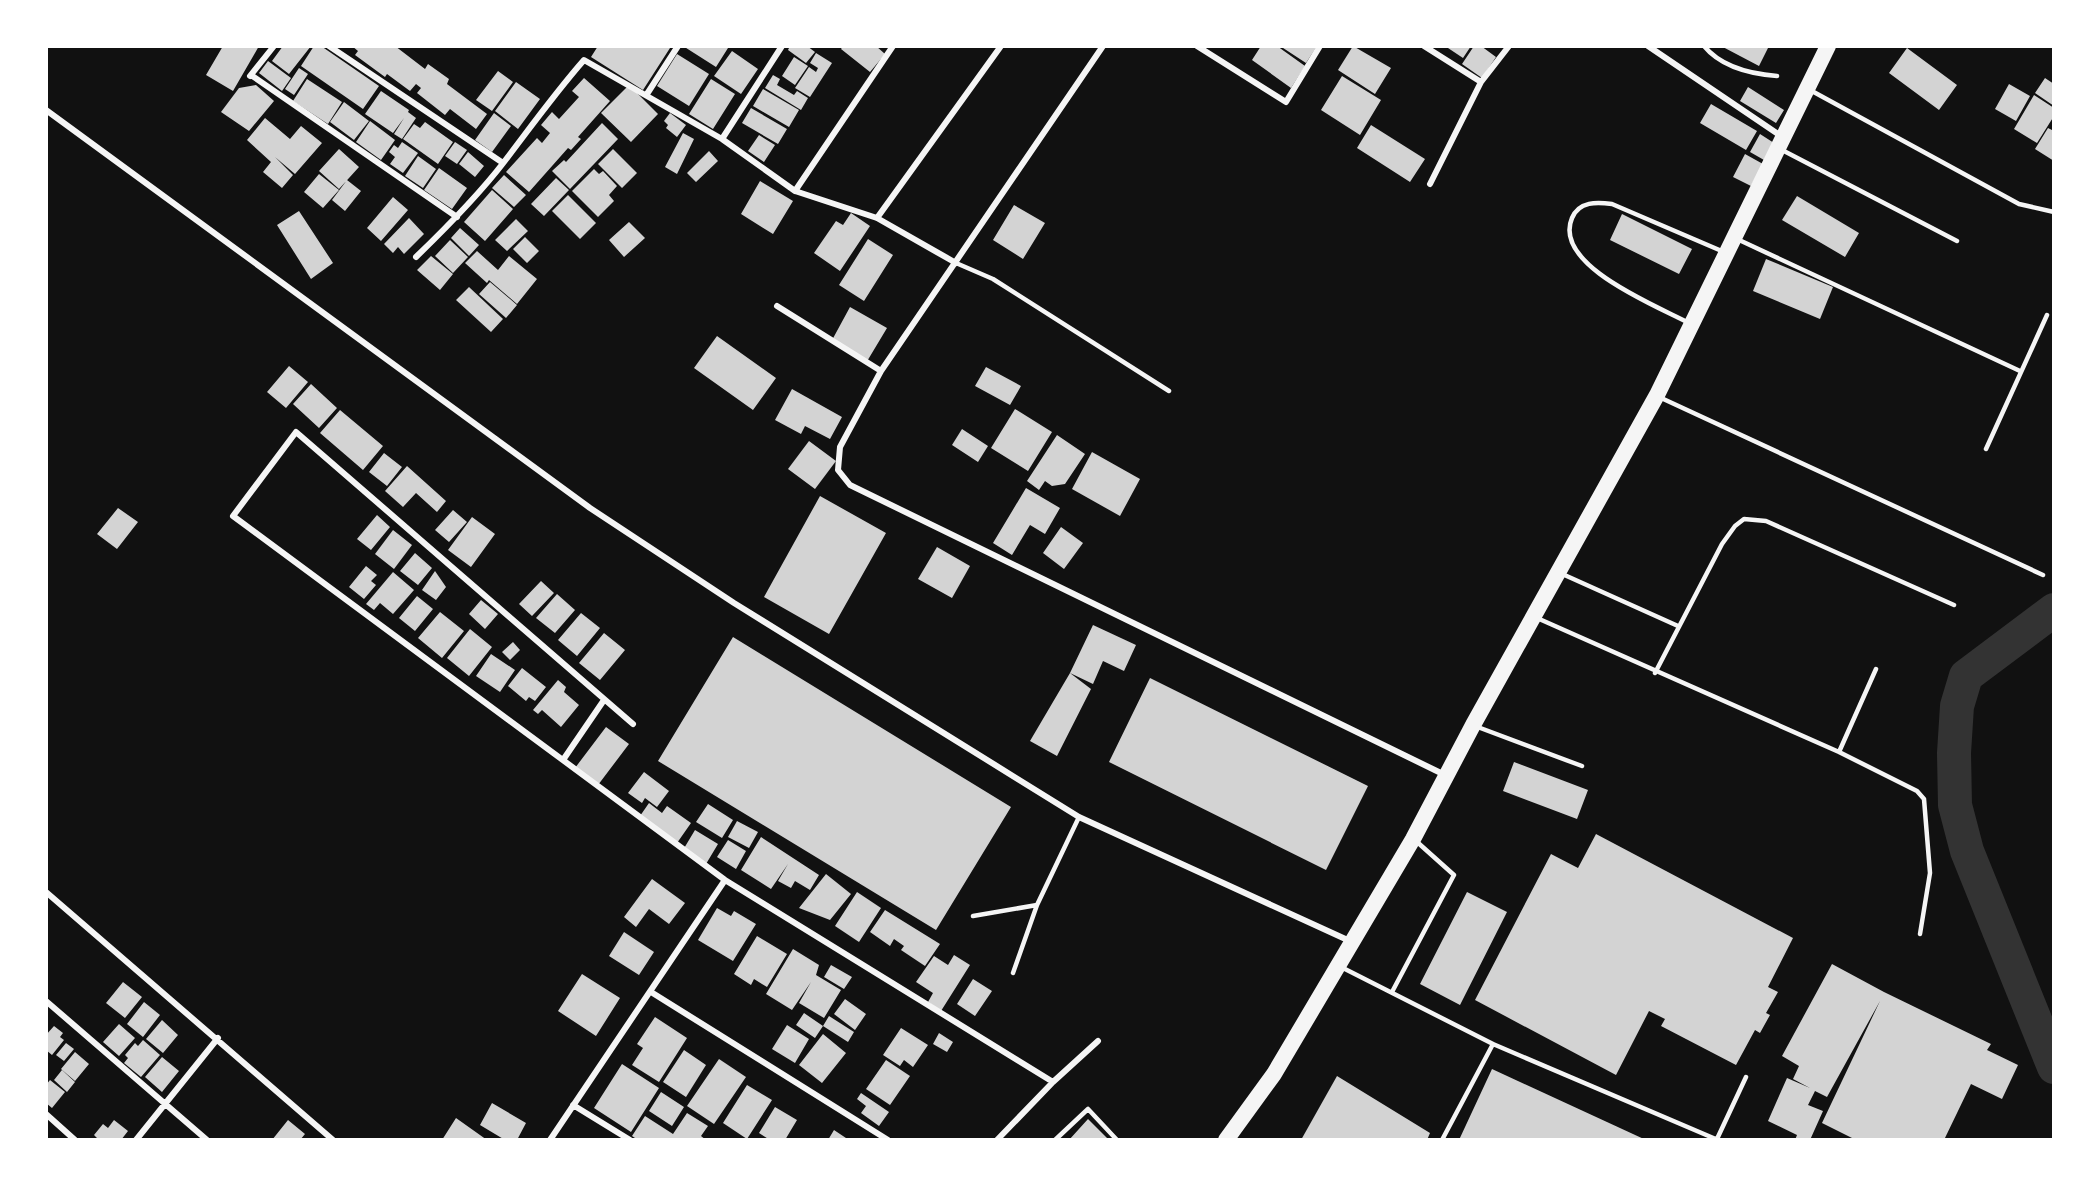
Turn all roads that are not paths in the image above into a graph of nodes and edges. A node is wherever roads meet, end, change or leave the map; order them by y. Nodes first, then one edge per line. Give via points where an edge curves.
1 (274, 46) edge
2 (329, 46) edge
3 (678, 46) edge
4 (782, 46) edge
5 (893, 46) edge
6 (1001, 46) edge
7 (1103, 46) edge
8 (1197, 46) edge
9 (1320, 46) edge
10 (1424, 46) edge
11 (1509, 46) edge
12 (1648, 46) edge
13 (1704, 46) edge
14 (1828, 46) edge
15 (1777, 76) dead end
16 (1481, 82) junction
17 (1808, 89) junction
18 (647, 94) junction
19 (46, 110) edge
20 (722, 139) junction
21 (1782, 143) junction
22 (503, 164) junction
23 (1430, 184) dead end
24 (795, 191) junction
25 (2054, 212) edge
26 (457, 217) junction
27 (877, 218) junction
28 (1734, 238) junction
29 (1957, 241) dead end
30 (1726, 254) junction
31 (416, 257) dead end
32 (956, 263) junction
33 (777, 306) dead end
34 (2047, 315) dead end
35 (1693, 325) junction
36 (881, 371) junction
37 (2020, 371) junction
38 (1169, 391) dead end
39 (1657, 395) junction
40 (1986, 449) dead end
41 (1559, 572) junction
42 (2043, 575) dead end
43 (1954, 605) dead end
44 (1533, 617) junction
45 (1678, 626) junction
46 (1876, 669) dead end
47 (1655, 673) junction
48 (604, 700) junction
49 (633, 724) dead end
50 (1473, 725) junction
51 (1839, 752) junction
52 (563, 759) junction
53 (1582, 766) dead end
54 (1446, 776) junction
55 (1079, 817) junction
56 (1413, 839) junction
57 (725, 880) junction
58 (46, 892) edge
59 (1037, 905) junction
60 (973, 916) dead end
61 (1920, 934) dead end
62 (1352, 943) junction
63 (1339, 966) junction
64 (1014, 973) dead end
65 (651, 992) junction
66 (1392, 992) junction
67 (46, 1001) edge
68 (218, 1038) junction
69 (1098, 1041) dead end
70 (1493, 1044) junction
71 (1746, 1077) dead end
72 (1053, 1082) junction
73 (165, 1103) junction
74 (573, 1105) junction
75 (46, 1114) edge
76 (1718, 1139) edge
77 (75, 1140) edge
78 (136, 1140) edge
79 (207, 1140) edge
80 (333, 1140) edge
81 (550, 1140) edge
82 (630, 1140) edge
83 (888, 1140) edge
84 (997, 1140) edge
85 (1055, 1140) edge
86 (1117, 1140) edge
87 (1226, 1140) edge
88 (1442, 1140) edge

1 - 26 street via 249,76
2 - 22 street
3 - 18 street
4 - 20 street
5 - 24 street
6 - 27 street
7 - 32 street
8 - 9 street via 1286,102
10 - 16 street
11 - 16 street
12 - 21 street
13 - 15 lane via 1741,71
14 - 17 highway
16 - 23 street
17 - 21 highway
17 - 25 lane via 2019,204
18 - 20 street
18 - 22 street via 584,60 548,101
19 - 55 street via 590,508 734,603
20 - 24 street
21 - 28 highway
21 - 29 lane
22 - 26 street
24 - 27 street
26 - 31 street
27 - 32 street
28 - 30 highway
28 - 37 lane
30 - 35 highway
30 - 35 lane via 1612,204 1595,202 1579,207 1572,217 1570,241 1577,254 1615,285
32 - 36 street
32 - 38 lane via 993,279
33 - 36 street
34 - 37 lane
35 - 39 highway
36 - 54 street via 840,447 838,470 850,485
37 - 40 lane
39 - 41 highway
39 - 42 lane
41 - 44 highway
41 - 45 lane
43 - 45 lane via 1766,521 1744,519 1722,544
44 - 47 lane
44 - 50 highway
45 - 47 lane
46 - 51 lane
47 - 51 lane
48 - 49 street
48 - 52 street
48 - 52 street via 296,432 233,516
50 - 53 lane
50 - 54 highway
51 - 61 lane via 1917,791 1924,799 1930,873
52 - 57 street
54 - 56 highway
55 - 59 lane
55 - 62 street
56 - 62 highway
56 - 66 lane via 1454,875
57 - 65 street
57 - 72 street
58 - 68 street
59 - 60 lane
59 - 64 lane
62 - 63 highway
63 - 66 lane
63 - 87 highway via 1274,1074
65 - 74 street
65 - 83 street
66 - 70 lane
67 - 73 street
68 - 73 street
68 - 80 street
69 - 72 street
70 - 76 lane
70 - 88 lane
71 - 76 lane
72 - 84 street
73 - 78 street
73 - 79 street
74 - 81 street
74 - 82 street
75 - 77 street
85 - 86 lane via 1088,1109

